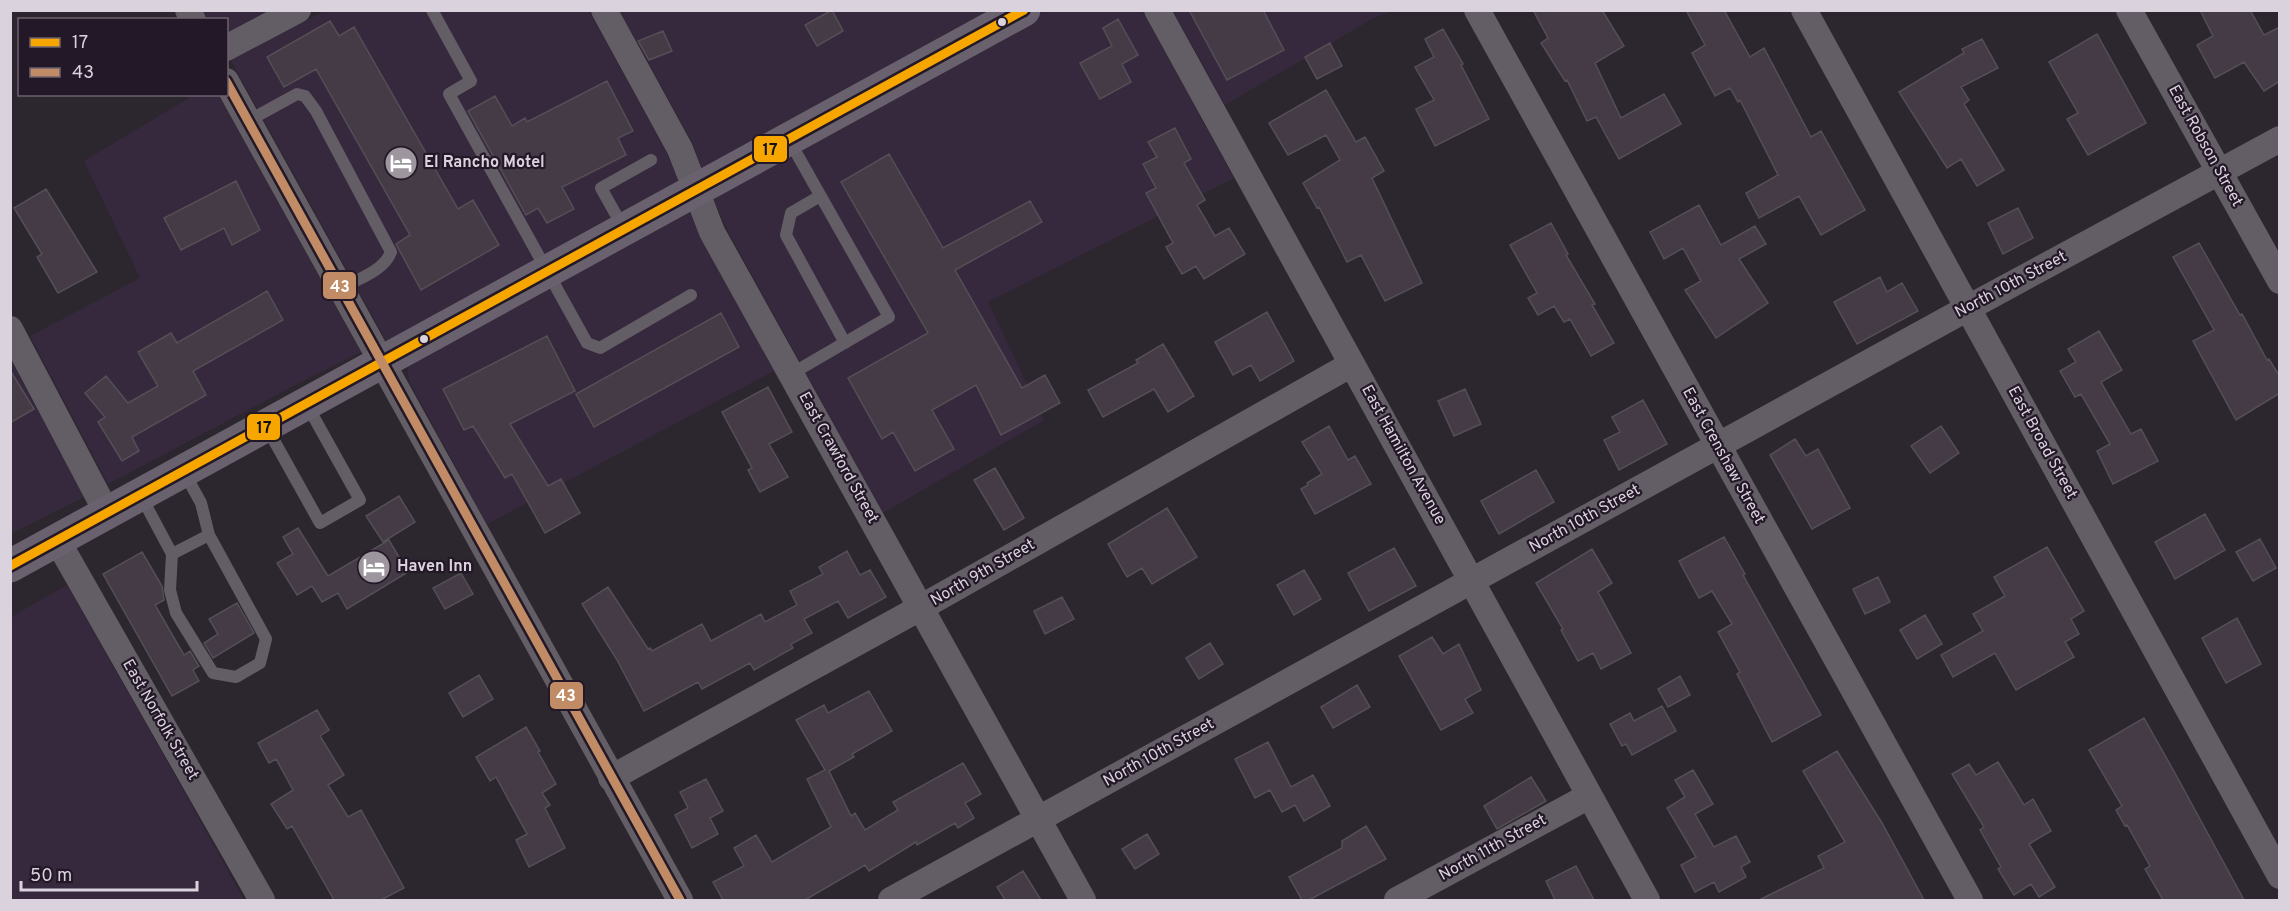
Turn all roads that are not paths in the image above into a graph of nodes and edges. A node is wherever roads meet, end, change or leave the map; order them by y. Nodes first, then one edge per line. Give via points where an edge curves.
1 (298, 10) edge
2 (432, 10) edge
3 (604, 10) edge
4 (1157, 10) edge
5 (1477, 10) edge
6 (1804, 10) edge
7 (2129, 10) edge
8 (1008, 14) edge
9 (228, 47) edge
10 (228, 85) edge
11 (248, 121) junction
12 (788, 139) junction
13 (2280, 139) edge
14 (651, 160) dead end
15 (2220, 172) junction
16 (695, 190) junction
17 (820, 196) junction
18 (625, 230) junction
19 (549, 272) junction
20 (2280, 281) edge
21 (342, 288) junction
22 (691, 295) dead end
23 (1968, 308) junction
24 (10, 329) edge
25 (845, 343) junction
26 (383, 363) junction
27 (1352, 364) junction
28 (791, 374) junction
29 (307, 405) junction
30 (267, 426) junction
31 (1718, 447) junction
32 (184, 472) junction
33 (140, 495) junction
34 (107, 513) junction
35 (209, 535) junction
36 (57, 540) junction
37 (172, 554) junction
38 (10, 566) edge
39 (1473, 581) junction
40 (920, 608) junction
41 (611, 778) junction
42 (1588, 796) junction
43 (1038, 819) junction
44 (2280, 876) edge
45 (262, 900) edge
46 (680, 900) edge
47 (891, 900) edge
48 (1083, 900) edge
49 (1397, 900) edge
50 (1647, 900) edge
51 (1970, 900) edge

1 - 9 street
2 - 19 lane via 471,81 449,94
3 - 16 street, East Crawford Street via 680,149
4 - 27 street, East Hamilton Avenue
5 - 31 street, East Crenshaw Street
6 - 23 street, East Broad Street
7 - 15 street, East Robson Street
8 - 12 main road
10 - 11 street
11 - 21 street
11 - 21 lane via 297,94 305,96 316,111 391,252 380,268
12 - 16 main road
12 - 17 lane
13 - 15 street, North 10th Street
14 - 18 lane via 601,188
15 - 20 street, East Robson Street
15 - 23 street, North 10th Street
16 - 18 main road
16 - 28 street, East Crawford Street via 712,232
17 - 25 lane via 791,213 786,235
17 - 25 lane via 889,317
18 - 19 main road
19 - 22 lane via 587,343 600,348
19 - 26 main road
21 - 26 street
23 - 31 street, North 10th Street
23 - 44 street, East Broad Street
24 - 34 street
25 - 28 lane
26 - 29 main road
26 - 41 street
27 - 39 street, East Hamilton Avenue
27 - 40 street, North 9th Street
28 - 40 street, East Crawford Street
29 - 30 main road
29 - 30 lane via 360,500 320,523
30 - 32 main road
31 - 39 street, North 10th Street
31 - 51 street, East Crenshaw Street
32 - 33 main road
32 - 35 lane via 201,503
33 - 34 main road
33 - 37 lane
34 - 36 main road
35 - 37 lane
35 - 37 lane via 266,639 260,663 236,677 213,673 176,613 170,590
36 - 38 main road
36 - 45 street, East Norfolk Street
39 - 42 street, East Hamilton Avenue
39 - 43 street, North 10th Street
40 - 41 street, North 9th Street
40 - 43 street, East Crawford Street
41 - 46 street
42 - 49 street, North 11th Street
42 - 50 street, East Hamilton Avenue
43 - 47 street, North 10th Street
43 - 48 street, East Crawford Street

